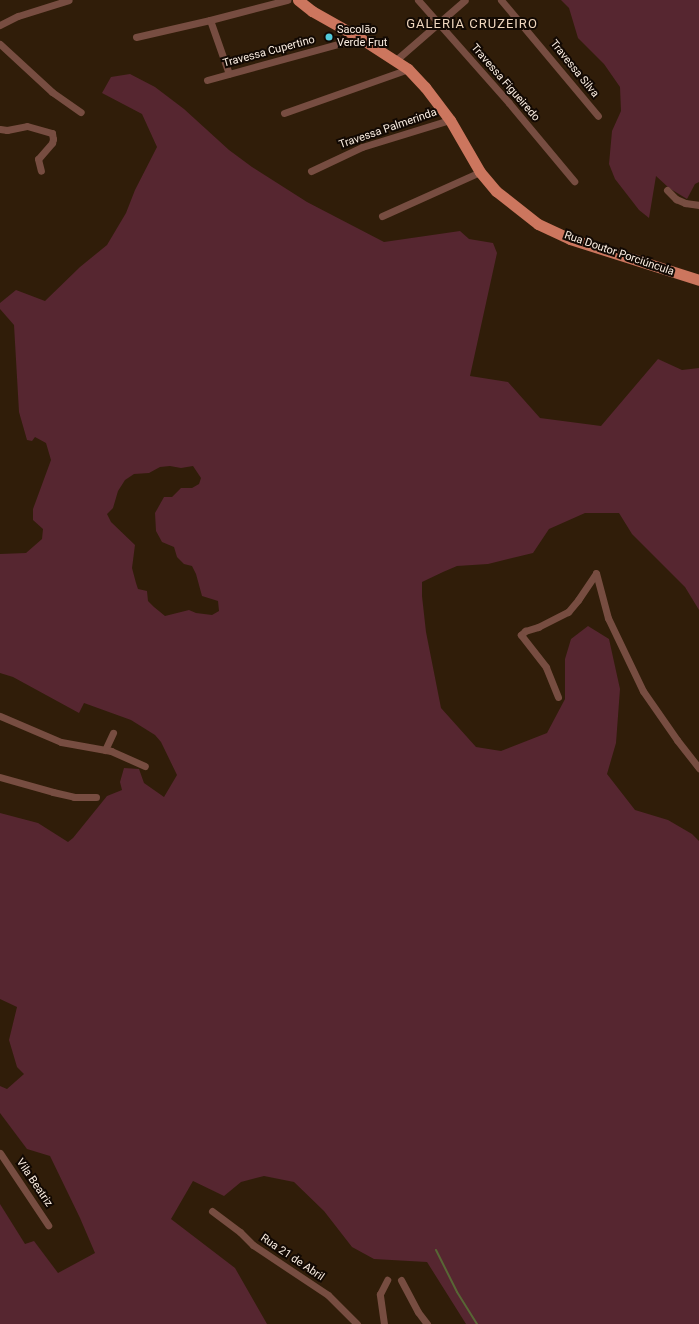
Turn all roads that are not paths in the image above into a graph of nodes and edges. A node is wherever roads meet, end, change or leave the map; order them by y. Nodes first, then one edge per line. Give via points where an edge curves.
1 (69, 0) edge
2 (287, 0) edge
3 (298, 0) edge
4 (418, 0) edge
5 (465, 0) edge
6 (501, 0) edge
7 (210, 20) junction
8 (439, 24) junction
9 (0, 25) edge
10 (136, 37) dead end
11 (360, 38) junction
12 (0, 44) edge
13 (396, 60) junction
14 (408, 69) junction
15 (229, 74) junction
16 (207, 80) dead end
17 (81, 112) dead end
18 (284, 113) dead end
19 (598, 116) dead end
20 (450, 120) junction
21 (0, 130) edge
22 (41, 171) dead end
23 (312, 171) dead end
24 (480, 172) junction
25 (574, 181) dead end
26 (667, 190) dead end
27 (699, 206) edge
28 (382, 216) dead end
29 (699, 280) edge
30 (558, 697) dead end
31 (0, 716) edge
32 (113, 732) dead end
33 (105, 750) junction
34 (145, 766) dead end
35 (699, 768) edge
36 (0, 777) edge
37 (96, 797) dead end
38 (0, 1153) edge
39 (212, 1211) dead end
40 (48, 1225) dead end
41 (387, 1280) dead end
42 (401, 1280) dead end
43 (357, 1324) edge
44 (384, 1324) edge
45 (427, 1324) edge

1 - 9 street via 18,16
2 - 7 street
3 - 11 main road, Rua Doutor Porciúncula via 312,11
4 - 8 street, Travessa Figueiredo
5 - 8 street
6 - 19 street, Travessa Silva
7 - 10 street
7 - 15 street
8 - 13 street
8 - 25 street, Travessa Figueiredo
11 - 13 main road, Rua Doutor Porciúncula
11 - 15 street, Travessa Cupertino
12 - 17 street via 52,92
13 - 14 main road, Rua Doutor Porciúncula
14 - 18 street
14 - 20 main road, Rua Doutor Porciúncula via 426,87
15 - 16 street, Travessa Cupertino
20 - 23 street, Travessa Palmerinda via 362,147
20 - 24 main road, Rua Doutor Porciúncula
21 - 22 street via 27,126 50,132 53,138 38,159
24 - 28 street
24 - 29 main road, Rua Doutor Porciúncula via 496,191 538,224 570,239
26 - 27 street via 684,203
30 - 35 street via 546,667 521,636 525,631 568,612 596,572 608,618 643,692
31 - 33 street via 61,742
32 - 33 street
33 - 34 street
36 - 37 street via 74,797
38 - 40 street, Vila Beatriz
39 - 43 street, Rua 21 de Abril via 253,1245 328,1295
41 - 44 street via 380,1294
42 - 45 street

